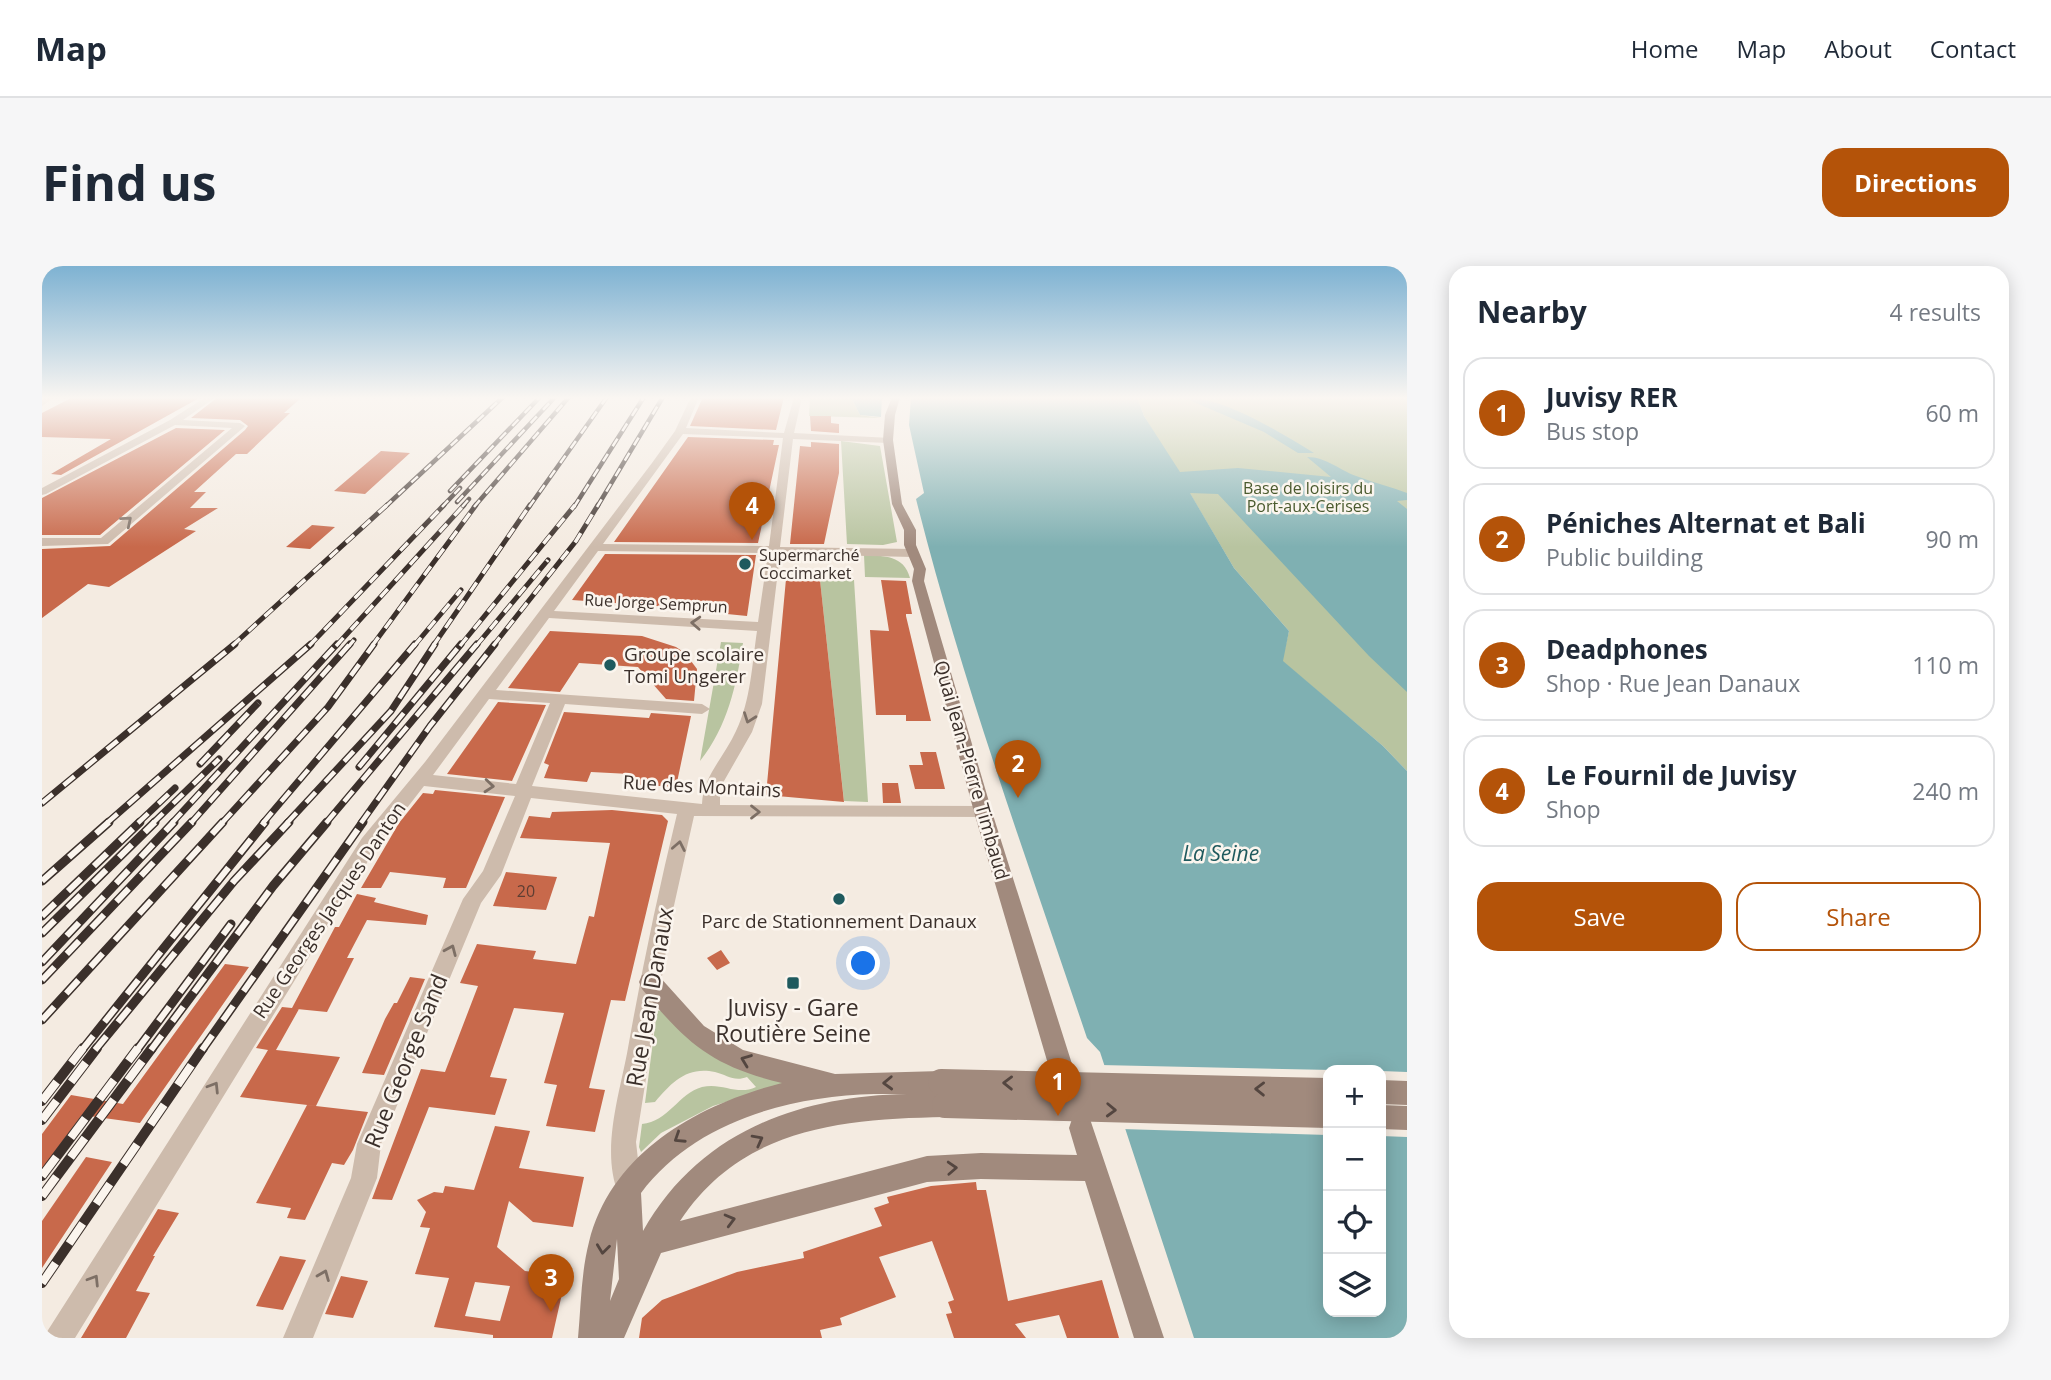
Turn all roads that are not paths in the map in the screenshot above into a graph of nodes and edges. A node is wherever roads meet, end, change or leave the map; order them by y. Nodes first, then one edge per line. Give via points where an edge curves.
1 (126, 447) edge
2 (214, 447) edge
3 (668, 447) edge
4 (787, 447) edge
5 (889, 447) edge
6 (42, 492) edge
7 (42, 541) edge
8 (595, 547) junction
9 (774, 550) junction
10 (913, 552) junction
11 (545, 614) junction
12 (765, 627) junction
13 (484, 694) junction
14 (559, 700) junction
15 (702, 709) dead end
16 (421, 780) junction
17 (524, 790) junction
18 (687, 809) junction
19 (710, 811) junction
20 (984, 812) junction
21 (650, 982) junction
22 (1060, 1064) dead end
23 (835, 1085) junction
24 (1323, 1091) edge
25 (1386, 1092) edge
26 (943, 1093) junction
27 (1407, 1093) edge
28 (1323, 1115) edge
29 (1386, 1117) edge
30 (1407, 1118) edge
31 (1081, 1128) dead end
32 (1094, 1168) junction
33 (628, 1186) junction
34 (655, 1241) junction
35 (632, 1278) junction
36 (58, 1338) edge
37 (298, 1338) edge
38 (593, 1338) edge
39 (609, 1338) edge
40 (1149, 1338) edge

1 - 6 street
7 -> 2 street via 104,541
3 - 8 street, Rue Georges Jacques Danton
4 - 9 street
5 - 10 main road, Quai Jean-Pierre Timbaud via 897,504 910,530
8 - 9 street
8 - 11 street, Rue Georges Jacques Danton
9 - 10 street
9 - 12 street
10 - 20 main road, Quai Jean-Pierre Timbaud
12 -> 11 street, Rue Jorge Semprun
11 - 13 street, Rue Georges Jacques Danton
12 -> 19 street via 754,704 744,732 711,788
13 - 14 street
13 - 16 street, Rue Georges Jacques Danton
14 - 15 street
14 - 17 street, Rue George Sand
16 -> 17 street, Rue des Montains
36 -> 16 street, Rue Georges Jacques Danton via 369,843
17 - 18 street, Rue des Montains
37 -> 17 street, Rue George Sand via 364,1178 369,1144 473,899 491,875
18 - 19 street, Rue des Montains
21 -> 18 street, Rue Jean Danaux
19 -> 20 street, Rue des Montains
20 - 22 main road, Quai Jean-Pierre Timbaud
23 -> 21 main road via 755,1064 716,1048 687,1026
21 - 33 street, Rue Jean Danaux via 623,1152
26 -> 23 main road
23 -> 33 main road via 756,1101 695,1127 662,1149
24 -> 26 main road, bridge
25 - 27 main road
26 -> 28 main road, bridge
34 -> 26 main road via 675,1203 698,1180 772,1133 807,1118
29 - 30 main road
31 - 32 main road
34 -> 32 main road via 927,1169
32 - 40 main road
33 - 35 main road
33 -> 38 main road via 605,1234
34 - 35 main road
35 - 39 main road

